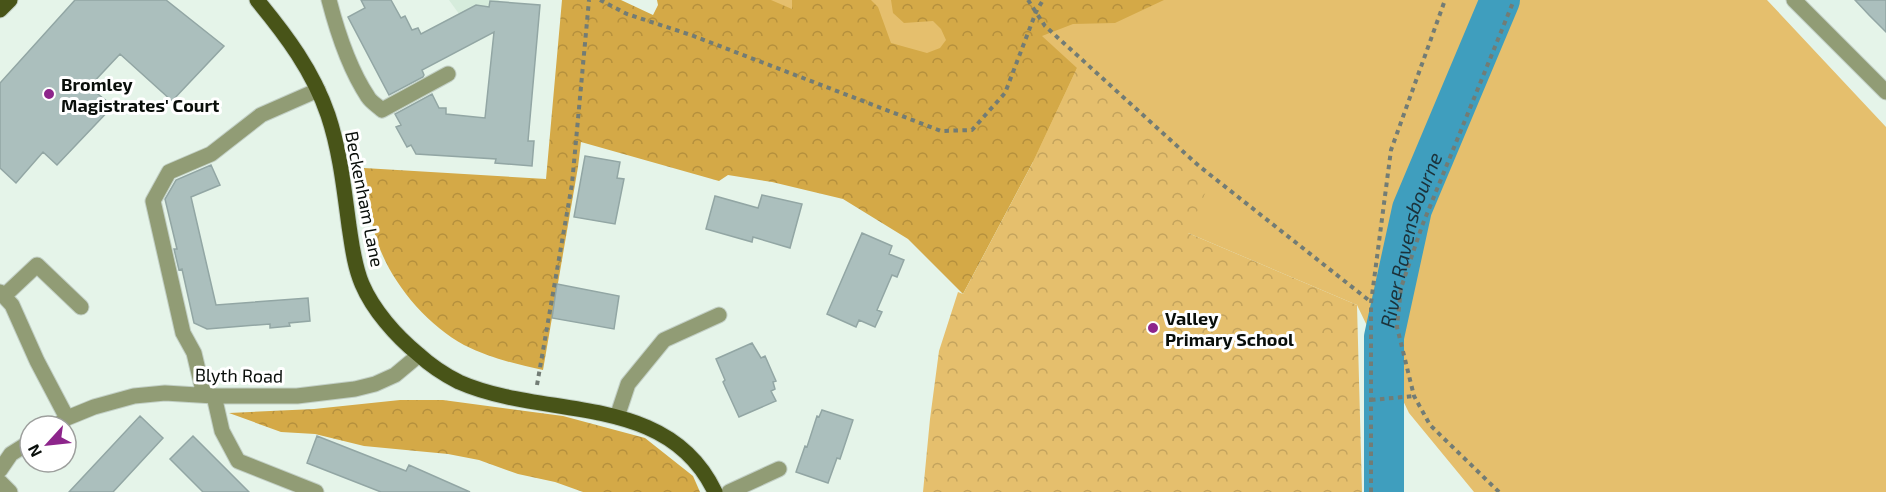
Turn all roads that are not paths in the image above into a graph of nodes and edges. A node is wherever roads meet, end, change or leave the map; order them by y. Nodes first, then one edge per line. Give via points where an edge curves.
1 (10, 0) edge
2 (257, 0) edge
3 (329, 0) edge
4 (1794, 0) edge
5 (0, 10) edge
6 (448, 74) dead end
7 (318, 90) junction
8 (1886, 92) edge
9 (2, 294) edge
10 (81, 307) dead end
11 (719, 315) dead end
12 (419, 355) junction
13 (209, 396) junction
14 (59, 414) edge
15 (78, 415) edge
16 (617, 417) junction
17 (18, 450) edge
18 (779, 469) dead end
19 (0, 470) edge
20 (0, 482) edge
21 (10, 492) edge
22 (316, 492) edge
23 (715, 492) edge
24 (729, 492) edge

1 - 5 main road
2 - 7 main road, Beckenham Lane via 295,48
3 - 6 street via 346,53 369,99 382,110
4 - 8 street
7 - 12 main road, Beckenham Lane via 337,148 354,257 363,285 384,318
7 - 13 street via 261,115 211,154 169,172 153,201 183,333
9 - 10 street via 37,265
9 - 14 street via 12,304
11 - 16 street via 664,340 628,384
12 - 13 street, Blyth Road via 394,375 355,389 297,396
12 - 16 main road, Beckenham Lane via 460,382 489,392
13 - 15 street, Blyth Road via 134,396
13 - 22 street via 238,461
16 - 23 main road, Beckenham Lane via 651,429 679,446 704,470
17 - 19 street
18 - 24 street
20 - 21 street

